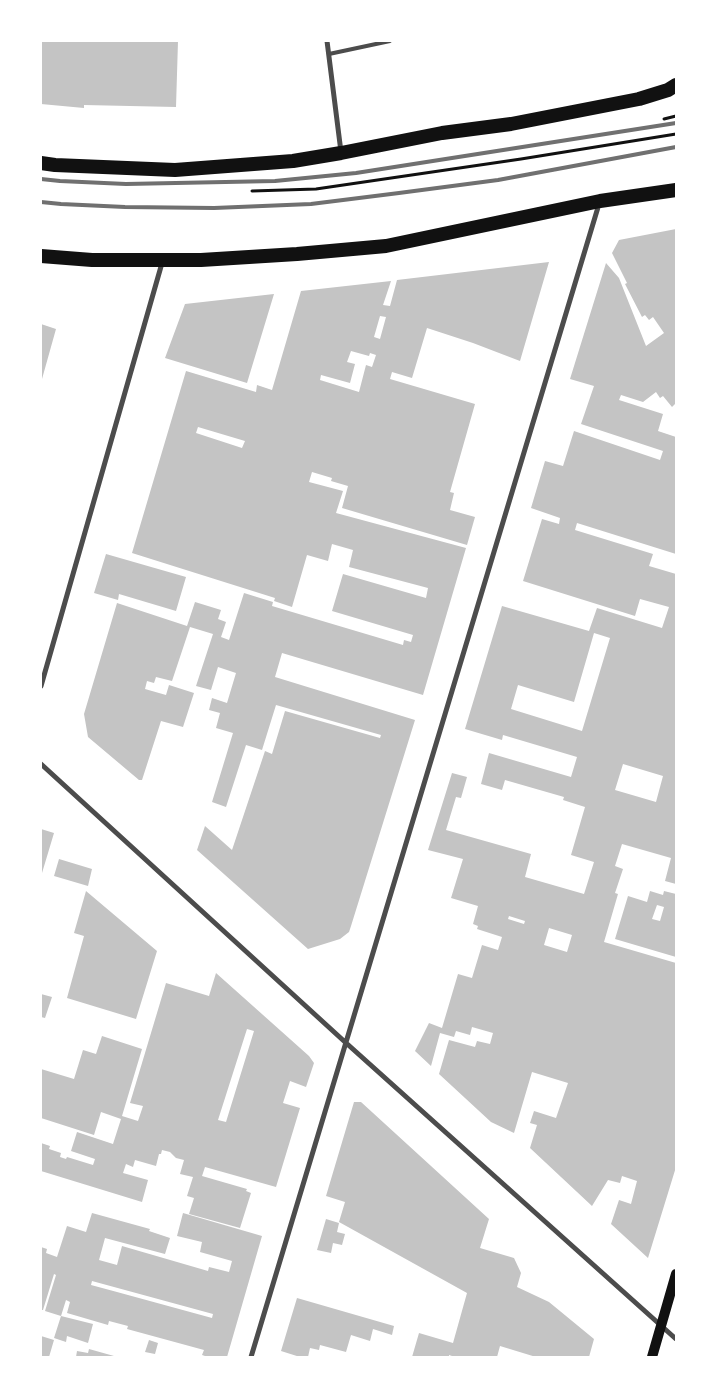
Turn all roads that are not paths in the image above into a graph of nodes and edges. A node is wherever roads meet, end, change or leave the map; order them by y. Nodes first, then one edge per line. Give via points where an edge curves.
1 (327, 41) edge
2 (390, 41) edge
3 (329, 54) junction
4 (676, 85) edge
5 (341, 154) junction
6 (41, 163) edge
7 (676, 190) edge
8 (600, 201) junction
9 (41, 256) edge
10 (163, 260) junction
11 (41, 686) edge
12 (41, 764) edge
13 (346, 1042) junction
14 (676, 1274) edge
15 (660, 1326) junction
16 (676, 1340) edge
17 (252, 1357) edge
18 (652, 1357) edge

1 - 3 street
2 - 3 lane
3 - 5 street
4 - 5 highway via 639,99
5 - 6 highway via 293,162 175,170
7 - 8 highway
8 - 10 highway via 386,246
8 - 13 street
9 - 10 highway
10 - 11 street
12 - 13 street
13 - 15 street
13 - 17 street
14 - 15 main road
15 - 16 street
15 - 18 main road

